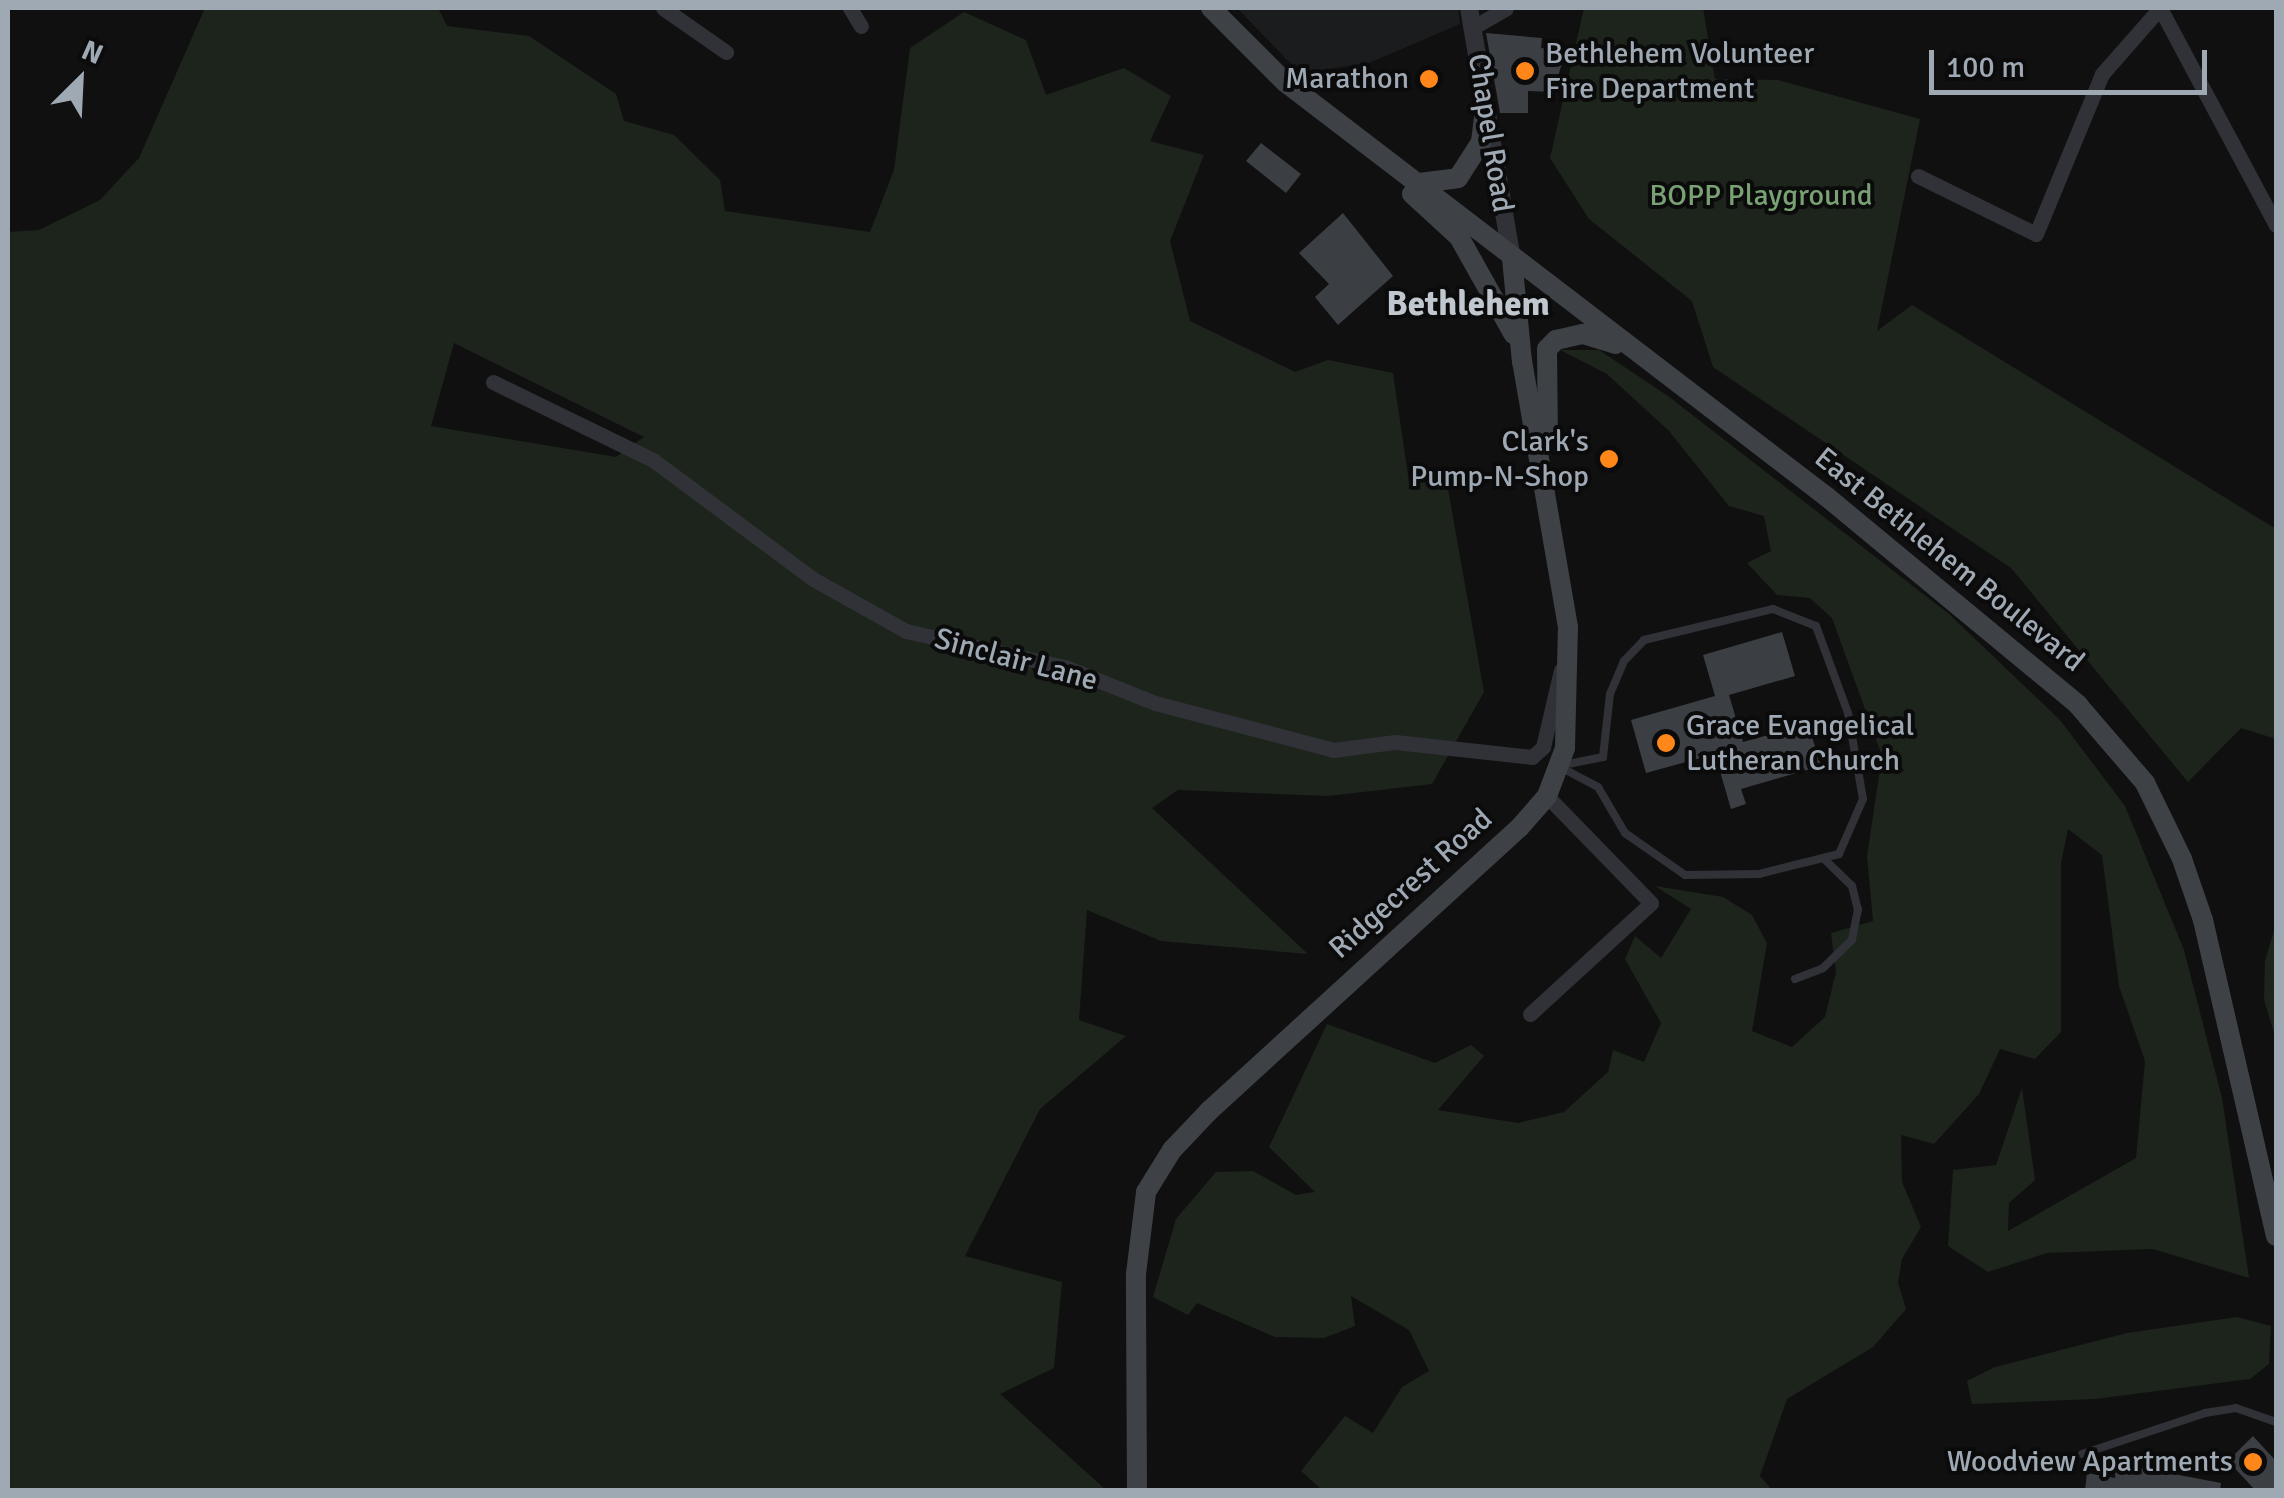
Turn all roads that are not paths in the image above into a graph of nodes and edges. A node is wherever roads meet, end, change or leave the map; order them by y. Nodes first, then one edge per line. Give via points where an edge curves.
1 (663, 8) edge
2 (850, 8) edge
3 (1211, 8) edge
4 (1469, 8) edge
5 (1506, 8) edge
6 (2160, 8) edge
7 (861, 26) dead end
8 (1472, 28) junction
9 (726, 52) dead end
10 (1486, 107) junction
11 (1331, 118) junction
12 (1918, 176) dead end
13 (1419, 183) junction
14 (2276, 224) edge
15 (1512, 259) junction
16 (1520, 345) junction
17 (1632, 348) junction
18 (493, 382) dead end
19 (1545, 496) junction
20 (1568, 637) junction
21 (1558, 766) junction
22 (1547, 796) junction
23 (1822, 858) junction
24 (1795, 979) dead end
25 (1530, 1014) dead end
26 (2272, 1210) edge
27 (2276, 1236) edge
28 (2276, 1422) edge
29 (2082, 1454) dead end
30 (1136, 1490) edge

1 - 9 street
2 - 7 street
3 - 11 main road
4 - 8 street, Chapel Road
5 - 8 street
6 - 12 street via 2102,74 2036,234
6 - 14 street
8 - 10 street, Chapel Road
10 - 13 main road via 1481,142 1458,178
10 - 15 street, Chapel Road
11 - 13 main road, East Bethlehem Boulevard
11 - 16 main road via 1459,236
13 - 15 main road, East Bethlehem Boulevard
15 - 16 main road, Ridgecrest Road
15 - 17 main road, East Bethlehem Boulevard
16 - 19 main road, Ridgecrest Road
17 - 19 main road via 1583,334 1556,340 1547,350 1551,472
17 - 26 main road, East Bethlehem Boulevard via 2016,647 2145,782 2203,920
18 - 20 street, Sinclair Lane via 653,460 813,579 906,632 1065,668 1155,704 1334,750 1396,742 1532,757 1543,746
19 - 20 main road, Ridgecrest Road
20 - 21 main road, Ridgecrest Road via 1565,748
21 - 22 main road, Ridgecrest Road
21 - 23 lane via 1598,786 1624,833 1685,875 1760,874
21 - 23 lane via 1602,757 1610,694 1624,662 1644,640 1773,610 1816,626 1848,713 1863,799 1839,854
22 - 25 street via 1651,903
22 - 30 main road, Ridgecrest Road via 1209,1111 1172,1150 1146,1192 1136,1274
23 - 24 lane via 1852,886 1858,910 1852,940 1823,968
26 - 27 main road, East Bethlehem Boulevard
28 - 29 lane via 2236,1408 2205,1413

